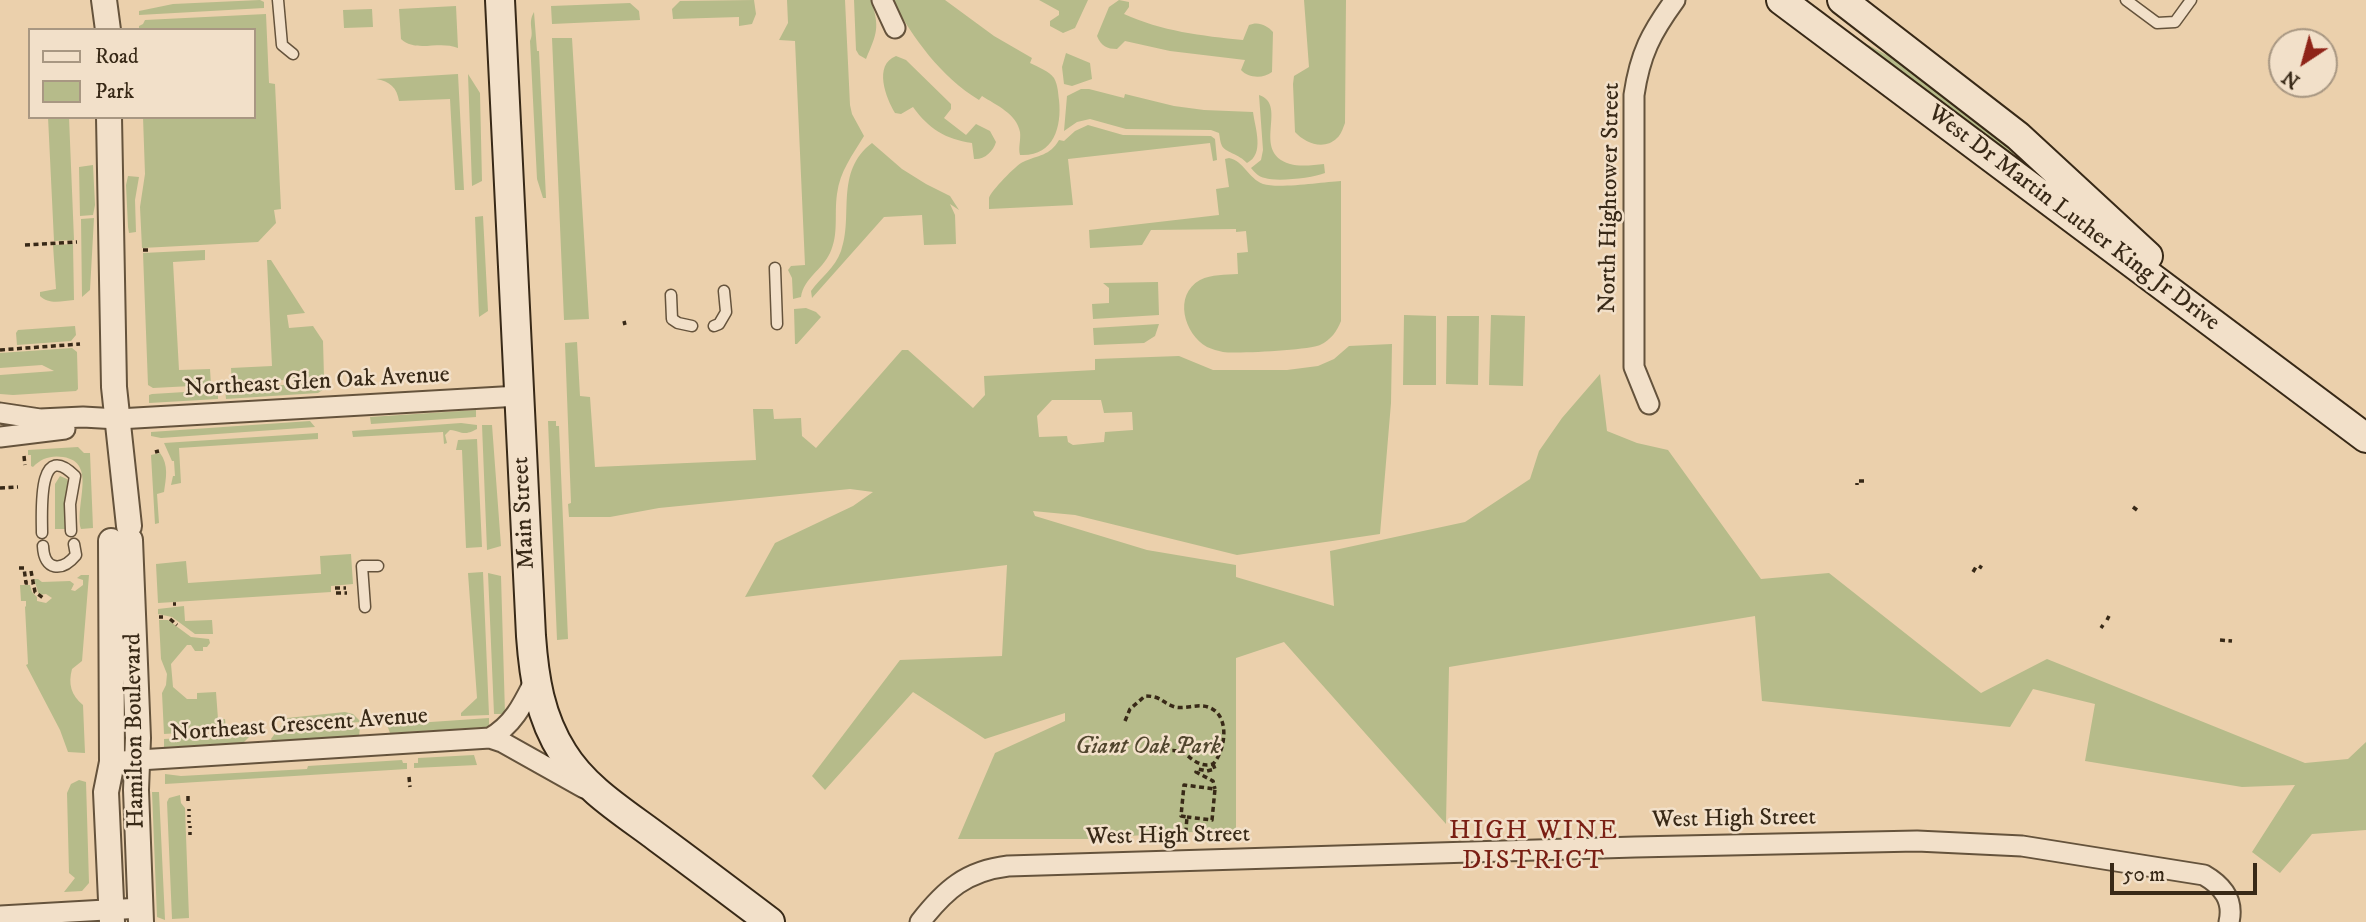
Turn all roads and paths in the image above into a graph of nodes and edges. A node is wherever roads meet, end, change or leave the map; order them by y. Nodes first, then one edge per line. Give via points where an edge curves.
1 (104, 0) edge
2 (278, 0) edge
3 (500, 0) edge
4 (882, 0) edge
5 (1675, 0) edge
6 (1781, 0) edge
7 (1842, 0) edge
8 (2126, 0) edge
9 (2191, 0) edge
10 (108, 28) edge
11 (895, 28) dead end
12 (293, 54) dead end
13 (108, 119) edge
14 (76, 242) dead end
15 (25, 245) dead end
16 (775, 268) dead end
17 (724, 291) dead end
18 (671, 295) dead end
19 (777, 324) dead end
20 (692, 326) dead end
21 (714, 326) dead end
22 (2227, 334) junction
23 (80, 344) dead end
24 (0, 350) edge
25 (519, 396) junction
26 (1649, 404) dead end
27 (0, 413) edge
28 (118, 419) junction
29 (0, 437) edge
30 (2366, 438) edge
31 (24, 456) dead end
32 (25, 466) dead end
33 (1866, 481) dead end
34 (1858, 483) dead end
35 (18, 487) dead end
36 (0, 488) edge
37 (72, 531) dead end
38 (42, 533) dead end
39 (121, 534) junction
40 (74, 544) dead end
41 (43, 546) dead end
42 (378, 566) dead end
43 (1979, 567) dead end
44 (19, 568) dead end
45 (31, 571) dead end
46 (1973, 572) dead end
47 (33, 583) junction
48 (347, 590) dead end
49 (335, 591) dead end
50 (43, 598) dead end
51 (365, 607) dead end
52 (170, 619) dead end
53 (177, 625) dead end
54 (2220, 640) dead end
55 (2232, 641) dead end
56 (535, 680) junction
57 (1125, 721) dead end
58 (490, 738) junction
59 (1165, 752) dead end
60 (138, 761) junction
61 (112, 762) junction
62 (1213, 764) junction
63 (409, 777) dead end
64 (410, 787) dead end
65 (1215, 789) junction
66 (188, 796) dead end
67 (615, 806) junction
68 (1187, 817) junction
69 (189, 820) dead end
70 (1185, 834) dead end
71 (111, 915) edge
72 (141, 915) edge
73 (0, 916) edge
74 (764, 920) edge
75 (920, 922) edge
76 (2230, 922) edge

1 - 10 street
2 - 12 lane via 282,45
3 - 25 main road, Main Street
4 - 11 street
5 - 26 street, North Hightower Street via 1648,39 1634,95 1634,367
6 - 22 main road, West Dr Martin Luther King Jr Drive
7 - 22 main road via 2046,159
8 - 9 lane via 2157,23 2175,22
13 - 28 street, Hamilton Boulevard
14 - 15 path
16 - 19 lane
17 - 21 lane via 726,312
18 - 20 lane via 672,319
22 - 30 main road, West Dr Martin Luther King Jr Drive
23 - 24 path
25 - 28 street, Northeast Glen Oak Avenue
25 - 56 main road, Main Street
27 - 28 street, Northeast Glen Oak Avenue via 40,419
28 - 29 street, Northeast Glen Oak Avenue
28 - 39 street, Hamilton Boulevard
31 - 32 path
33 - 34 path
35 - 36 path
37 - 38 lane via 75,476 59,466 44,477
39 - 60 street, Hamilton Boulevard
39 - 61 street, Hamilton Boulevard
40 - 41 lane via 76,555 61,567 50,565
42 - 51 lane via 362,566
43 - 46 path
44 - 47 path via 24,568 26,583
45 - 47 path
47 - 50 path via 34,592
48 - 49 path
52 - 53 path
54 - 55 path
56 - 58 street via 518,714
56 - 67 main road, Main Street via 546,719 562,751 584,779
57 - 62 path via 1130,709 1145,696 1157,696 1176,707 1212,706 1224,734 1222,751
58 - 60 street, Northeast Crescent Avenue
58 - 67 street, Northeast Crescent Avenue
59 - 62 path via 1174,749 1202,765
60 - 61 street, Northeast Crescent Avenue
60 - 72 street, Hamilton Boulevard
61 - 71 street, Hamilton Boulevard via 106,792
62 - 65 path via 1215,769 1196,772 1213,781
63 - 64 path
65 - 68 path via 1212,820
65 - 68 path via 1184,785 1181,816
66 - 69 path
67 - 74 main road, Main Street
68 - 70 path
71 - 72 street
71 - 73 street
75 - 76 street, West High Street via 966,878 1008,866 1871,841 1990,843 2190,872 2212,880 2226,893

